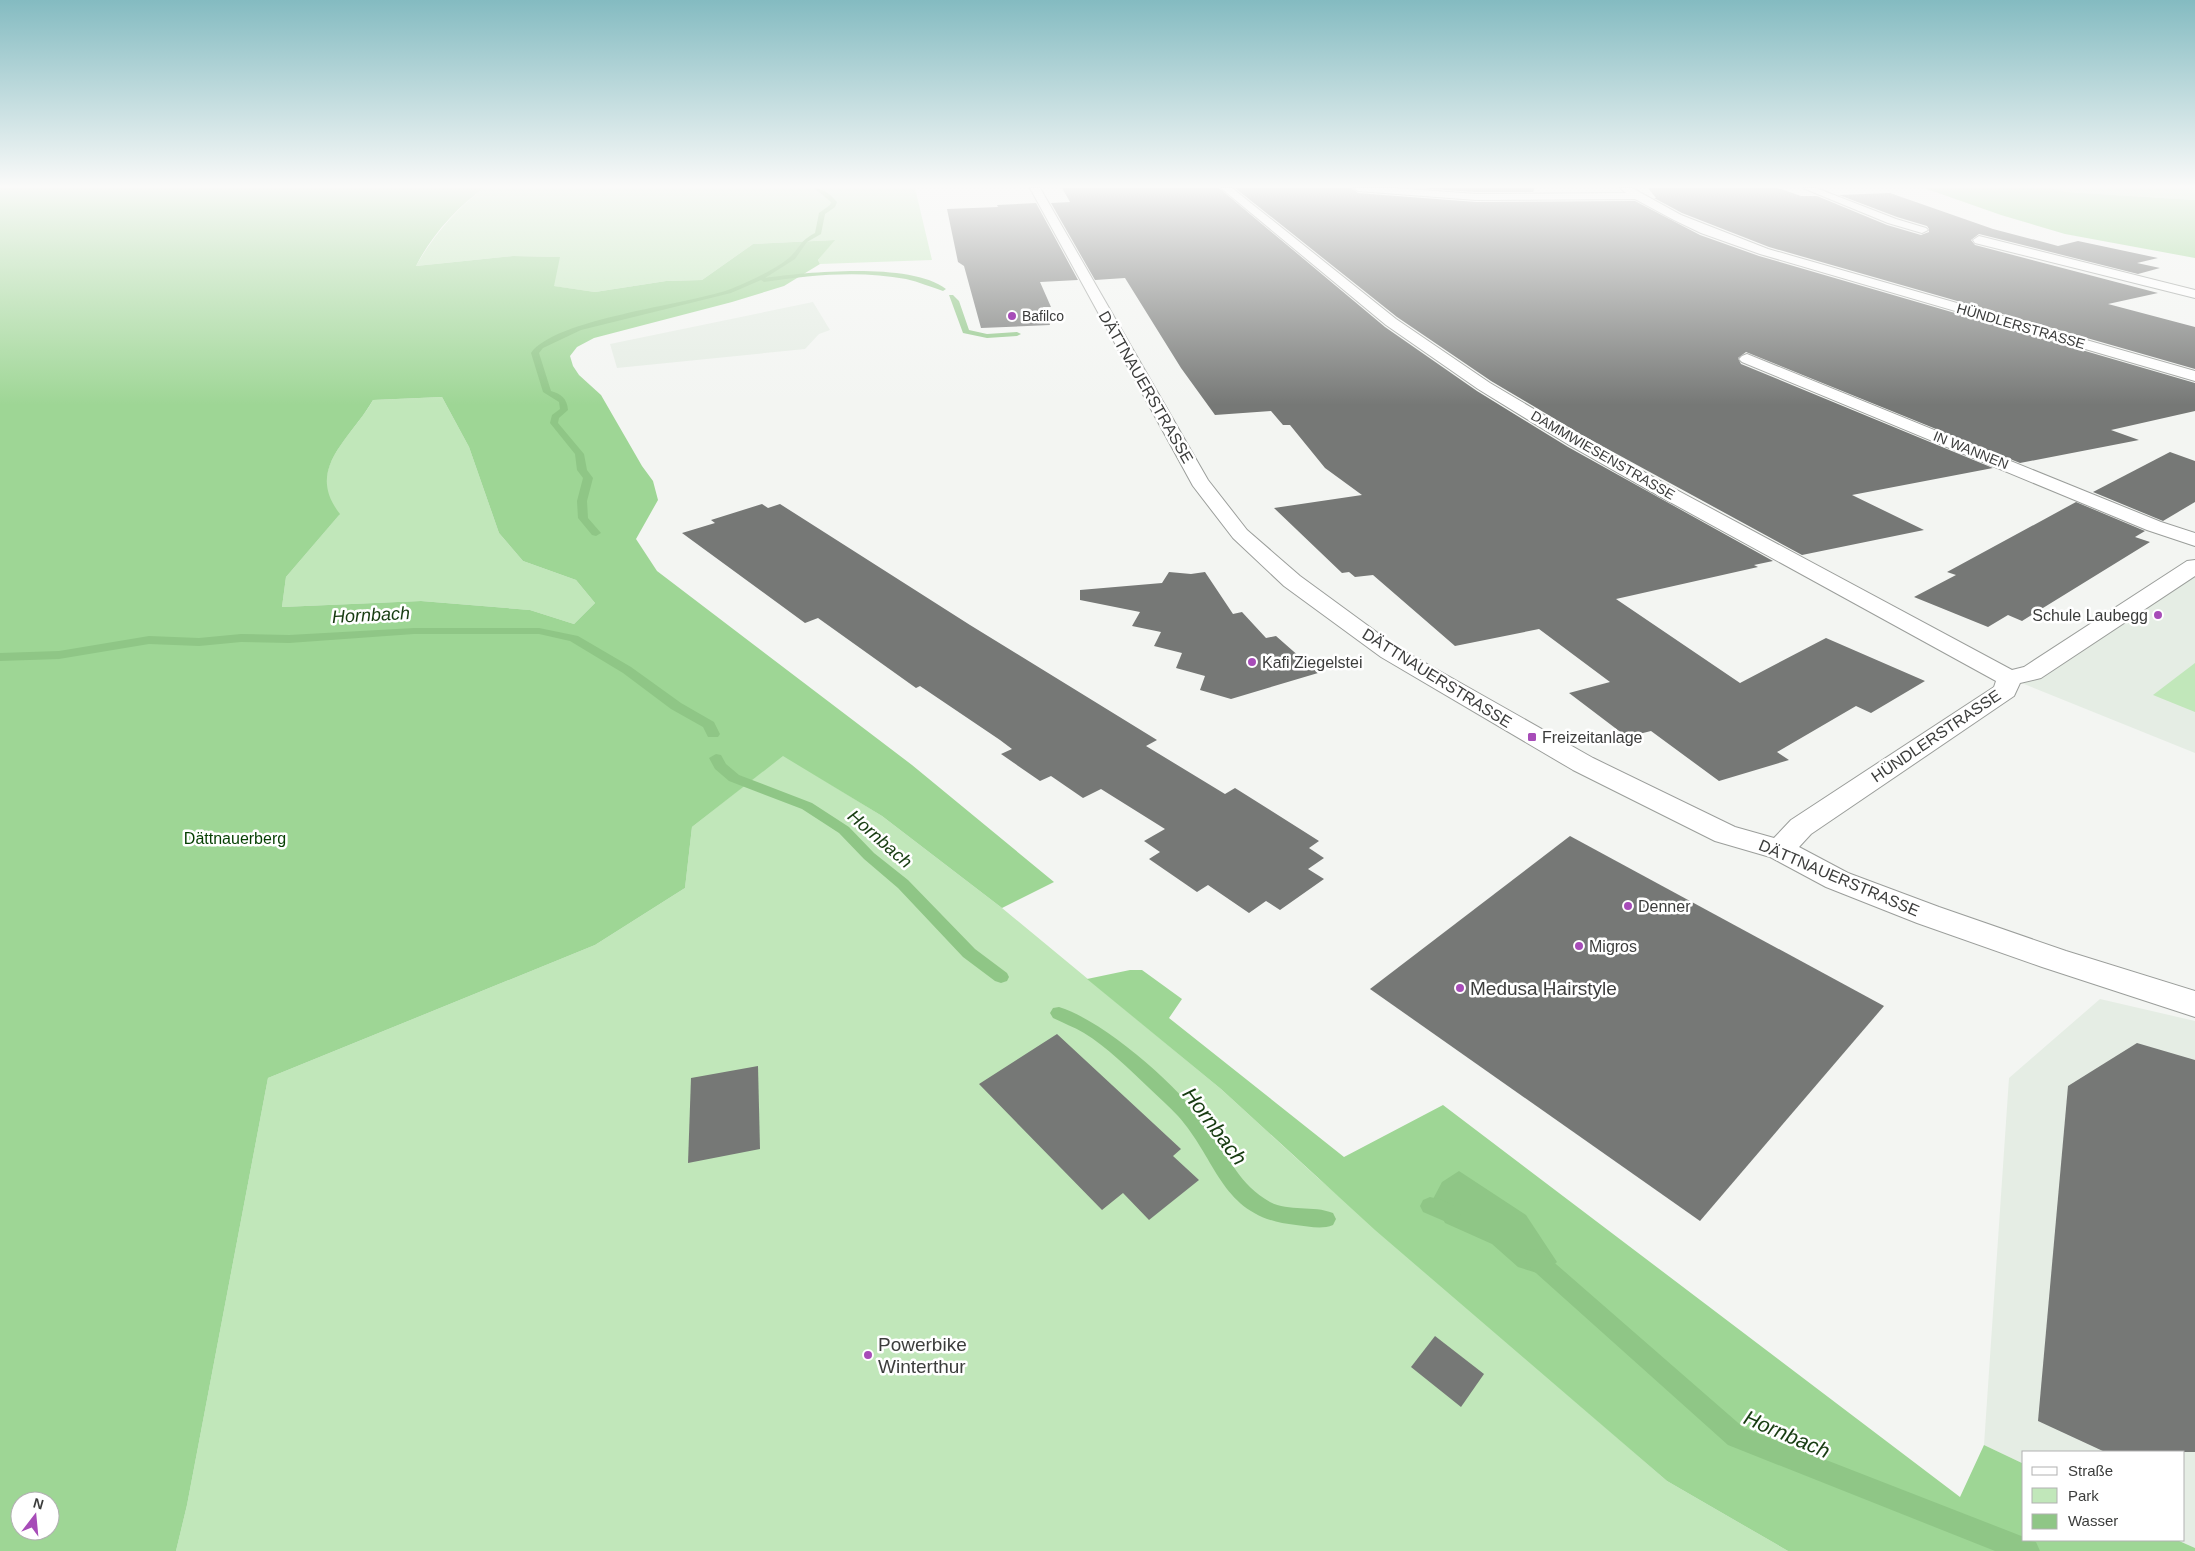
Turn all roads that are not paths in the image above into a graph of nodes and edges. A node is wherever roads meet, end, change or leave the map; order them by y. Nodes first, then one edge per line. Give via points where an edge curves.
1 (1076, 260) edge
2 (1315, 260) edge
3 (1797, 260) edge
4 (2061, 260) edge
5 (2195, 294) edge
6 (1747, 358) dead end
7 (2195, 376) edge
8 (2195, 540) edge
9 (2195, 566) edge
10 (2009, 678) junction
11 (1780, 850) junction
12 (2195, 1004) edge

1 - 11 street, DÄTTNAUERSTRASSE via 1200,482 1240,534 1292,581 1390,652 1549,746 1725,834
2 - 10 street, DAMMWIESENSTRASSE via 1390,322 1500,396 1666,492
3 - 7 street, HÜNDLERSTRASSE
4 - 5 street
6 - 8 street, IN WANNEN
9 - 10 street, HÜNDLERSTRASSE via 2032,673
10 - 11 street, HÜNDLERSTRASSE via 2005,691 1808,823
11 - 12 street, DÄTTNAUERSTRASSE via 1837,880 1928,915

